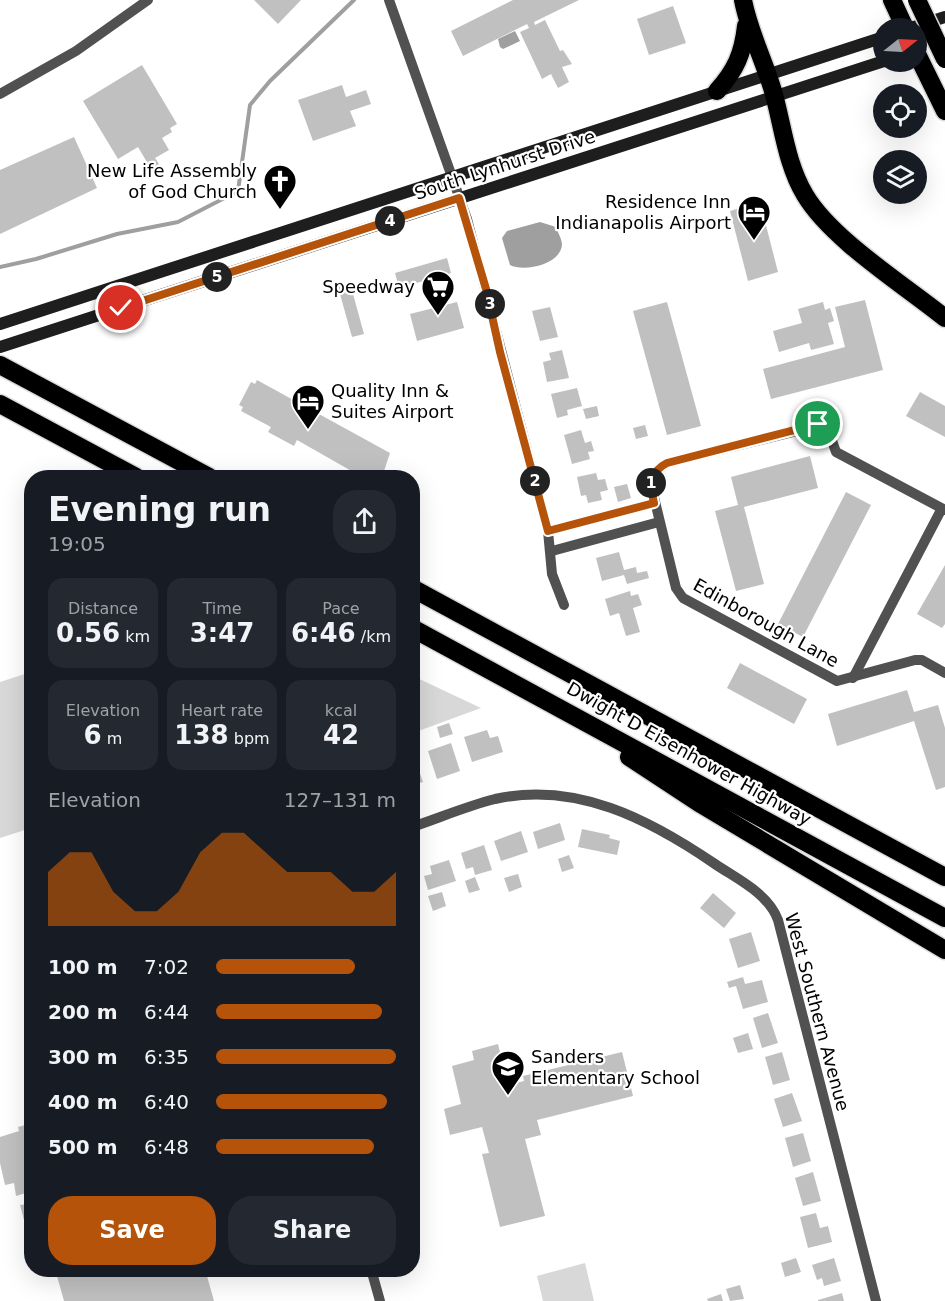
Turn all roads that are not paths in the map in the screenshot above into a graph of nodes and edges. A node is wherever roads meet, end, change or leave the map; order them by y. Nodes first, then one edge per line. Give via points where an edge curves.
1 (148, 0) edge
2 (389, 0) edge
3 (743, 0) edge
4 (892, 0) edge
5 (917, 0) edge
6 (945, 17) edge
7 (900, 18) edge
8 (747, 21) junction
9 (927, 23) edge
10 (945, 41) edge
11 (873, 42) edge
12 (927, 47) edge
13 (945, 58) edge
14 (873, 65) edge
15 (926, 72) edge
16 (768, 75) junction
17 (717, 91) junction
18 (0, 94) edge
19 (774, 97) junction
20 (945, 111) edge
21 (452, 177) junction
22 (459, 198) junction
23 (945, 318) edge
24 (0, 324) edge
25 (3, 347) edge
26 (0, 365) edge
27 (0, 404) edge
28 (123, 470) edge
29 (196, 470) edge
30 (654, 503) junction
31 (943, 510) edge
32 (658, 522) junction
33 (548, 531) junction
34 (552, 551) junction
35 (420, 592) edge
36 (564, 605) dead end
37 (420, 632) edge
38 (945, 674) edge
39 (853, 678) junction
40 (546, 699) junction
41 (420, 824) edge
42 (866, 834) junction
43 (945, 863) edge
44 (945, 877) edge
45 (945, 918) edge
46 (945, 950) edge
47 (373, 1277) edge
48 (380, 1301) edge
49 (876, 1301) edge

1 - 18 street via 76,51
2 - 21 street
3 - 8 highway
4 - 7 highway
5 - 13 highway, bridge
6 - 9 main road
8 - 16 highway
8 - 17 highway via 741,56
10 - 12 main road
11 - 16 main road, South Lynhurst Drive
14 - 19 main road, South Lynhurst Drive
15 - 20 highway
16 - 17 main road, South Lynhurst Drive
16 - 19 highway
17 - 21 main road, South Lynhurst Drive
19 - 22 main road, South Lynhurst Drive
19 - 23 highway via 784,145 813,206 840,235
21 - 22 street
21 - 24 main road, South Lynhurst Drive
22 - 25 main road, South Lynhurst Drive
22 - 33 street
26 - 29 highway
27 - 28 highway
30 - 31 street, Edinborough Lane via 652,480 665,464 826,424 836,452
30 - 32 street, Edinborough Lane
30 - 33 street
31 - 39 street
32 - 34 street
32 - 39 street, Edinborough Lane via 677,590 683,598 837,681
33 - 34 street
34 - 36 street via 552,574
35 - 42 highway, Dwight D Eisenhower Highway
37 - 40 highway, Dwight D Eisenhower Highway
38 - 39 street, Edinborough Lane via 915,660
40 - 45 highway, Dwight D Eisenhower Highway
40 - 46 highway via 680,791
41 - 49 street, West Southern Avenue via 492,800 549,795 594,802 632,816 698,852 760,895 774,911
42 - 43 highway
42 - 44 highway, Dwight D Eisenhower Highway
47 - 48 street

